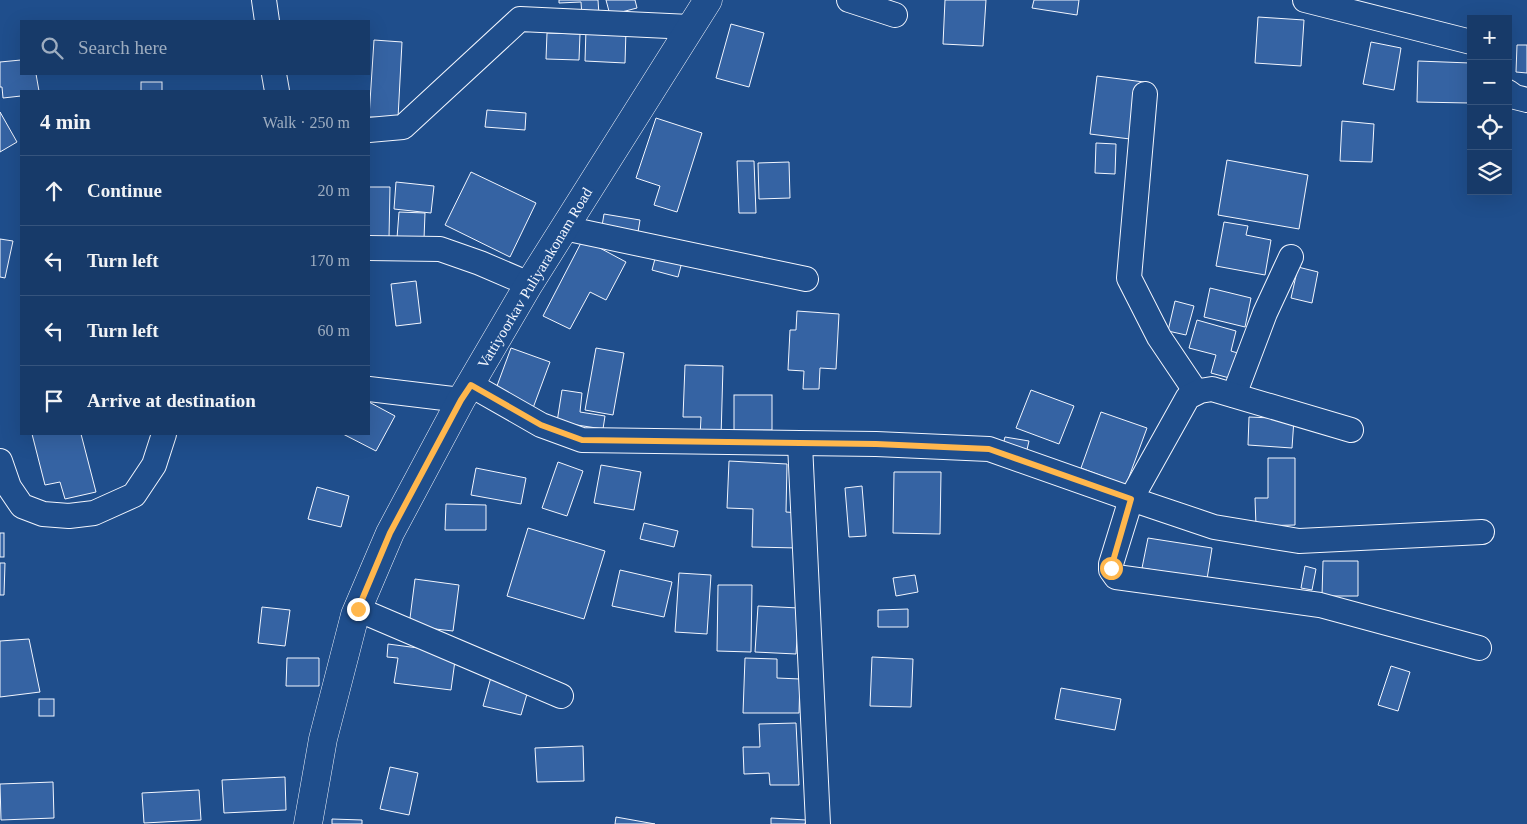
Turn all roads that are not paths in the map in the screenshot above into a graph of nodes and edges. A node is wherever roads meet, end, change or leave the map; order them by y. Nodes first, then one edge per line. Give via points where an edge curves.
1 (264, 0) edge
2 (708, 0) edge
3 (849, 0) edge
4 (1305, 0) edge
5 (895, 15) dead end
6 (267, 20) edge
7 (690, 27) junction
8 (1467, 41) edge
9 (274, 75) edge
10 (277, 90) edge
11 (1145, 94) dead end
12 (1512, 95) edge
13 (1527, 100) edge
14 (370, 130) edge
15 (564, 228) junction
16 (370, 248) edge
17 (1291, 257) dead end
18 (806, 279) dead end
19 (529, 284) junction
20 (370, 389) edge
21 (1196, 392) junction
22 (466, 393) junction
23 (1234, 395) junction
24 (1351, 430) dead end
25 (164, 435) edge
26 (800, 444) junction
27 (0, 461) edge
28 (1131, 499) junction
29 (1482, 532) dead end
30 (358, 609) junction
31 (1479, 648) dead end
32 (561, 696) dead end
33 (308, 824) edge
34 (818, 824) edge

1 - 6 street
2 - 7 main road, Vattiyoorkav Puliyarakonam Road
3 - 5 street
4 - 8 street
7 - 14 street via 520,19 403,127
7 - 15 main road, Vattiyoorkav Puliyarakonam Road
9 - 10 street
11 - 21 street via 1129,278 1159,337
12 - 13 street
15 - 18 street
15 - 19 main road, Vattiyoorkav Puliyarakonam Road
16 - 19 street via 440,249
17 - 23 street via 1264,314
19 - 22 main road, Vattiyoorkav Puliyarakonam Road
20 - 22 street
21 - 23 street via 1212,390
21 - 28 street via 1188,397
22 - 26 street via 582,440
22 - 30 main road, Vattiyoorkav Puliyarakonam Road via 390,533
23 - 24 street
25 - 27 street via 154,465 134,495 94,514 43,514 22,506 9,487
26 - 28 street via 989,449
26 - 34 street
28 - 29 street via 1214,527 1299,540
28 - 31 street via 1111,564 1114,576 1320,605
30 - 32 street
30 - 33 main road, Vattiyoorkav Puliyarakonam Road via 323,739

